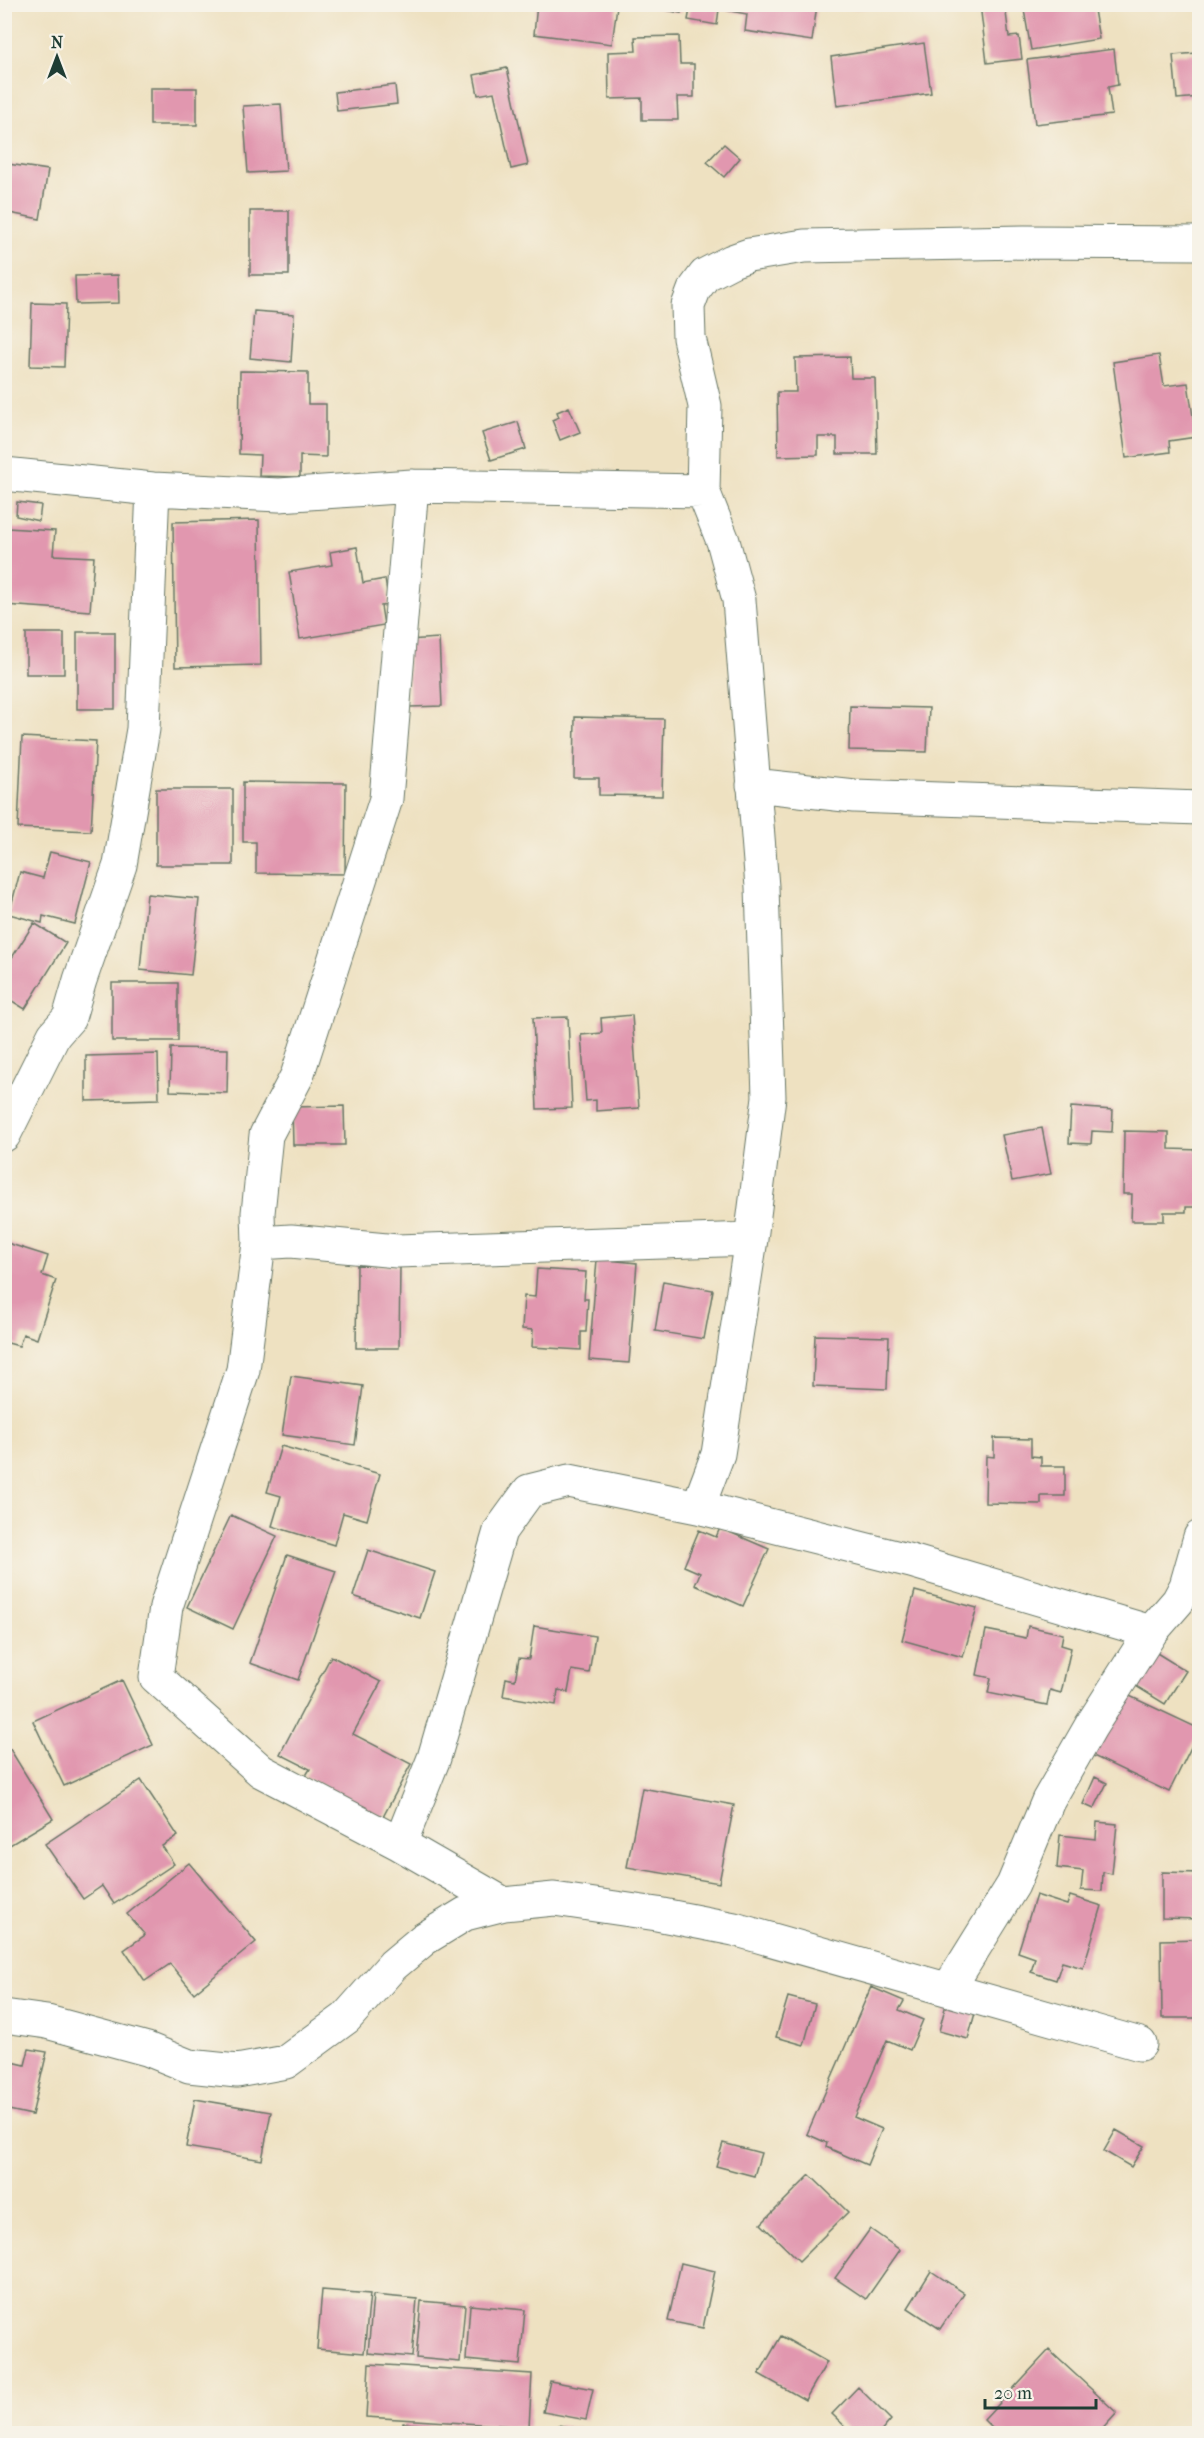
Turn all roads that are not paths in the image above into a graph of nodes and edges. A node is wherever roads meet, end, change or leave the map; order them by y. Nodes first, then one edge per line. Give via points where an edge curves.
1 (1200, 243) edge
2 (4, 474) edge
3 (412, 486) junction
4 (153, 489) junction
5 (703, 491) junction
6 (753, 785) junction
7 (1200, 808) edge
8 (4, 1135) edge
9 (751, 1239) junction
10 (259, 1243) junction
11 (698, 1507) junction
12 (1200, 1537) edge
13 (1151, 1632) junction
14 (400, 1844) junction
15 (504, 1904) junction
16 (949, 1988) junction
17 (4, 2016) edge
18 (1140, 2044) dead end

1 - 5 street via 804,246 732,261 705,275 688,306 689,338 705,406
2 - 4 street
3 - 4 street via 279,495
3 - 5 street
3 - 10 street via 386,799 297,1076 266,1135
4 - 8 street via 143,729 120,865 69,1018 54,1035
5 - 6 street via 723,541 738,600
6 - 7 street via 854,796
6 - 9 street via 762,887 769,1097
9 - 10 street via 398,1251 291,1241
9 - 11 street via 718,1455
10 - 14 street via 243,1370 166,1607 156,1677 261,1771
11 - 13 street via 911,1561
11 - 14 street via 569,1482 529,1491 501,1531 434,1758
12 - 13 street via 1186,1586
13 - 16 street via 1048,1801 1013,1885
14 - 15 street
15 - 16 street via 554,1899 657,1914 734,1929
15 - 17 street via 465,1914 424,1939 393,1965 346,2018 286,2062 237,2071 189,2066 147,2049 47,2022
16 - 18 street

